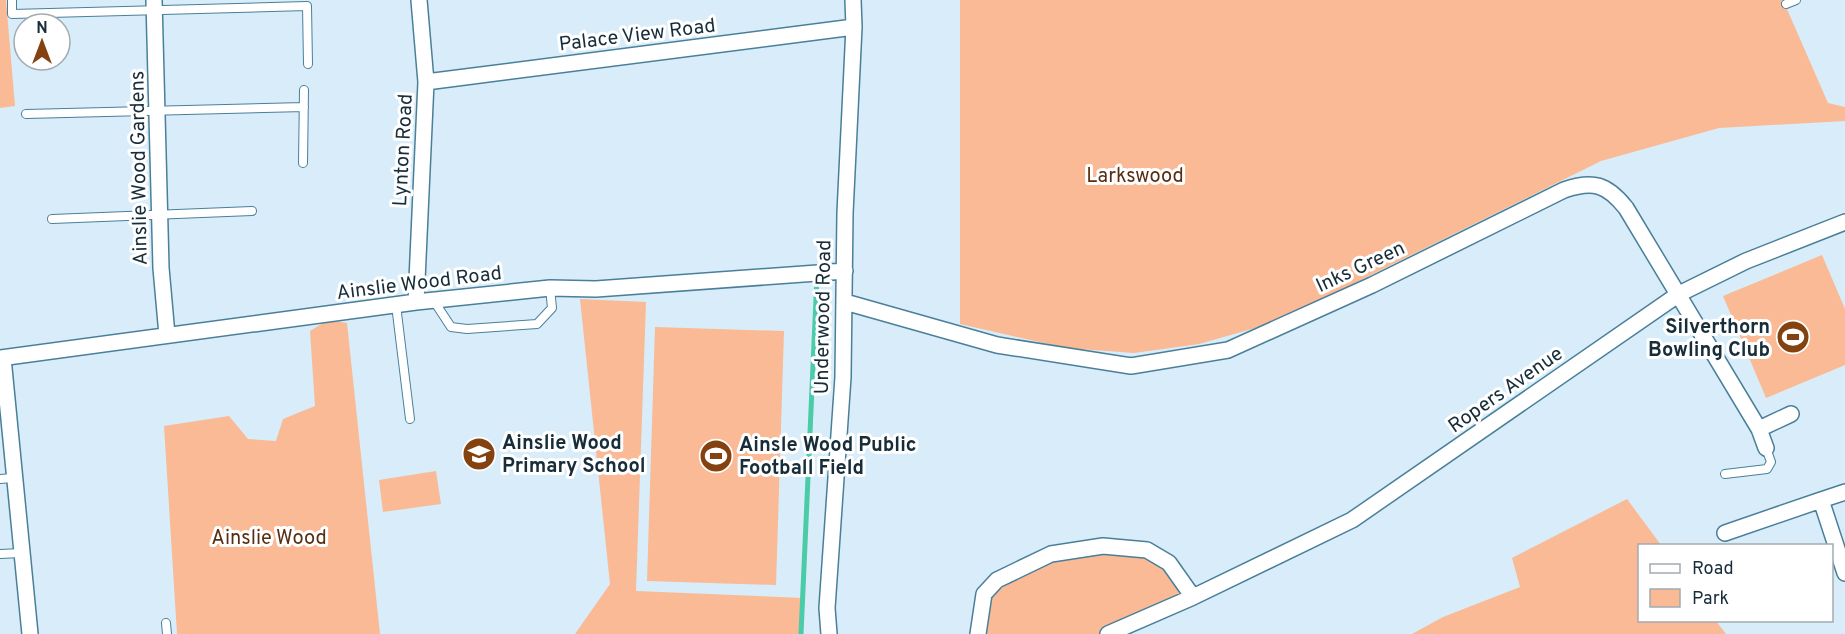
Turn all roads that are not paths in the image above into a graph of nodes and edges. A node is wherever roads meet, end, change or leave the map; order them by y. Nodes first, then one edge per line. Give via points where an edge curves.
1 (12, 0) edge
2 (419, 0) edge
3 (853, 0) edge
4 (1796, 0) edge
5 (1786, 4) dead end
6 (155, 5) edge
7 (854, 27) junction
8 (308, 64) dead end
9 (426, 82) junction
10 (304, 90) dead end
11 (304, 107) junction
12 (158, 111) junction
13 (26, 114) dead end
14 (303, 163) dead end
15 (252, 211) dead end
16 (161, 213) junction
17 (52, 219) dead end
18 (1845, 222) edge
19 (845, 270) junction
20 (550, 288) junction
21 (1679, 294) junction
22 (434, 301) junction
23 (416, 302) junction
24 (845, 302) junction
25 (396, 305) junction
26 (167, 335) junction
27 (1, 358) edge
28 (1791, 414) dead end
29 (410, 419) dead end
30 (1759, 429) junction
31 (1766, 448) joint
32 (1725, 474) dead end
33 (7, 478) edge
34 (1845, 492) edge
35 (1821, 500) junction
36 (1725, 533) dead end
37 (21, 553) junction
38 (0, 554) edge
39 (1845, 573) edge
40 (1193, 597) junction
41 (166, 622) dead end
42 (30, 634) edge
43 (167, 634) edge
44 (829, 634) edge
45 (978, 634) edge
46 (1108, 634) edge

1 - 6 lane via 12,14
2 - 9 street, Lynton Road
3 - 7 street, Underwood Road
4 - 5 lane
6 - 8 lane via 307,6
6 - 12 street, Ainslie Wood Gardens
7 - 9 street, Palace View Road
7 - 19 street, Underwood Road
9 - 23 street, Lynton Road
10 - 11 lane
11 - 12 lane
11 - 14 lane
12 - 13 lane
12 - 16 street, Ainslie Wood Gardens
15 - 16 lane
16 - 17 lane
16 - 26 street, Ainslie Wood Gardens
18 - 21 street, Ropers Avenue via 1746,261
19 - 20 street, Ainslie Wood Road via 596,289
19 - 24 street, Underwood Road
20 - 22 street, Ainslie Wood Road
20 - 22 lane via 552,308 537,324 451,327
21 - 24 street, Inks Green via 1615,194 1600,186 1581,184 1228,350 1131,366 997,345
21 - 30 street, Inks Green
21 - 40 street, Ropers Avenue via 1352,520
22 - 23 street, Ainslie Wood Road
23 - 25 street, Ainslie Wood Road
24 - 44 street, Underwood Road via 827,608
25 - 26 street, Ainslie Wood Road
25 - 29 lane
26 - 27 street, Ainslie Wood Road
27 - 33 street
28 - 30 street
30 - 31 street, Inks Green
31 - 32 lane via 1771,462 1767,469
33 - 37 street
34 - 35 street
35 - 36 street
35 - 39 street
37 - 38 lane
37 - 42 street
40 - 45 street via 1169,563 1147,550 1103,546 1051,554 997,579 984,594
40 - 46 street, Ropers Avenue
41 - 43 lane

